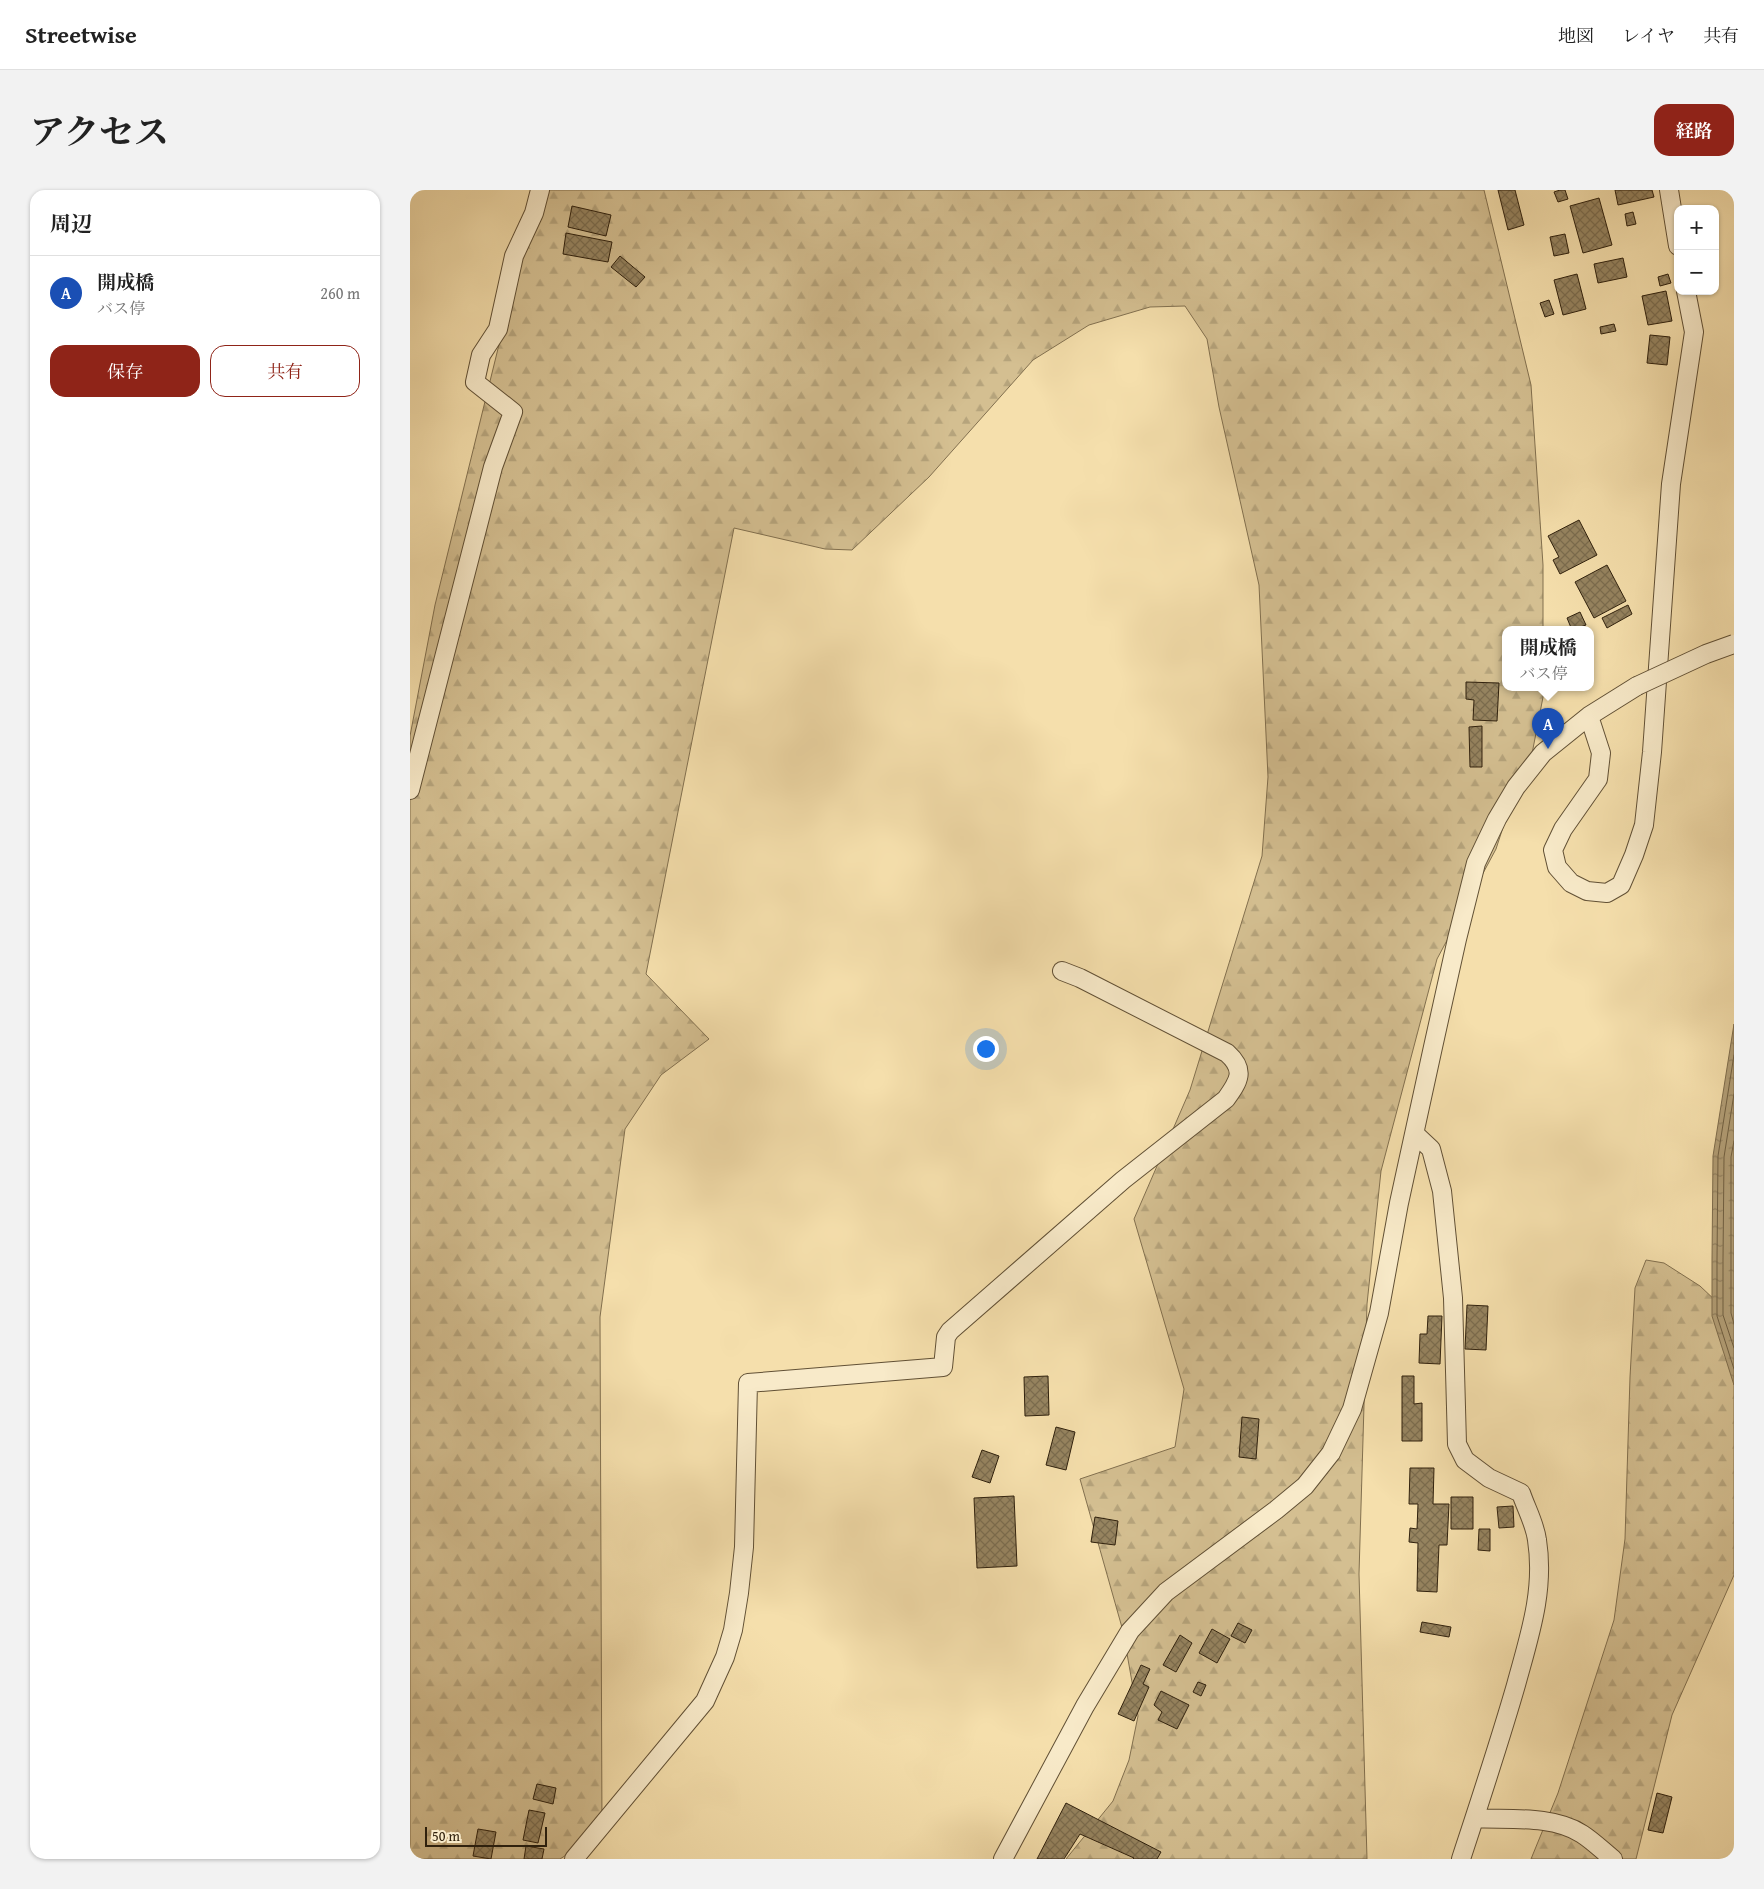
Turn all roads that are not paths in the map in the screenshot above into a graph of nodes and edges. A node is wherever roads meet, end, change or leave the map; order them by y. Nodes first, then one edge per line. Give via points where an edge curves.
1 (540, 190) edge
2 (1669, 190) edge
3 (1674, 221) edge
4 (1687, 295) edge
5 (1734, 644) edge
6 (1589, 716) junction
7 (410, 790) edge
8 (1062, 971) dead end
9 (1416, 1134) junction
10 (1474, 1818) junction
11 (574, 1859) edge
12 (1003, 1859) edge
13 (1461, 1859) edge
14 (1613, 1859) edge

1 - 7 street via 534,213 514,256 498,329 481,355 475,382 513,412 493,467
2 - 3 street
4 - 6 street via 1694,332 1671,484 1644,825 1621,885 1607,893 1587,891 1571,883 1557,867 1553,850 1563,828 1598,778 1601,753
5 - 6 street, bridge via 1637,686
6 - 9 street via 1543,753 1516,787 1476,863 1456,939
8 - 11 street via 1227,1053 1239,1069 1237,1084 1226,1099 1123,1180 950,1330 946,1337 943,1367 748,1383 744,1548 733,1630 725,1657 706,1701
9 - 10 street via 1431,1149 1442,1191 1454,1298 1457,1444 1465,1460 1489,1478 1521,1493 1537,1538 1538,1589 1534,1623 1499,1746
9 - 12 street via 1379,1312 1352,1409 1331,1453 1305,1486 1166,1592 1130,1631 1085,1706
10 - 13 street
10 - 14 street via 1566,1826 1582,1834

